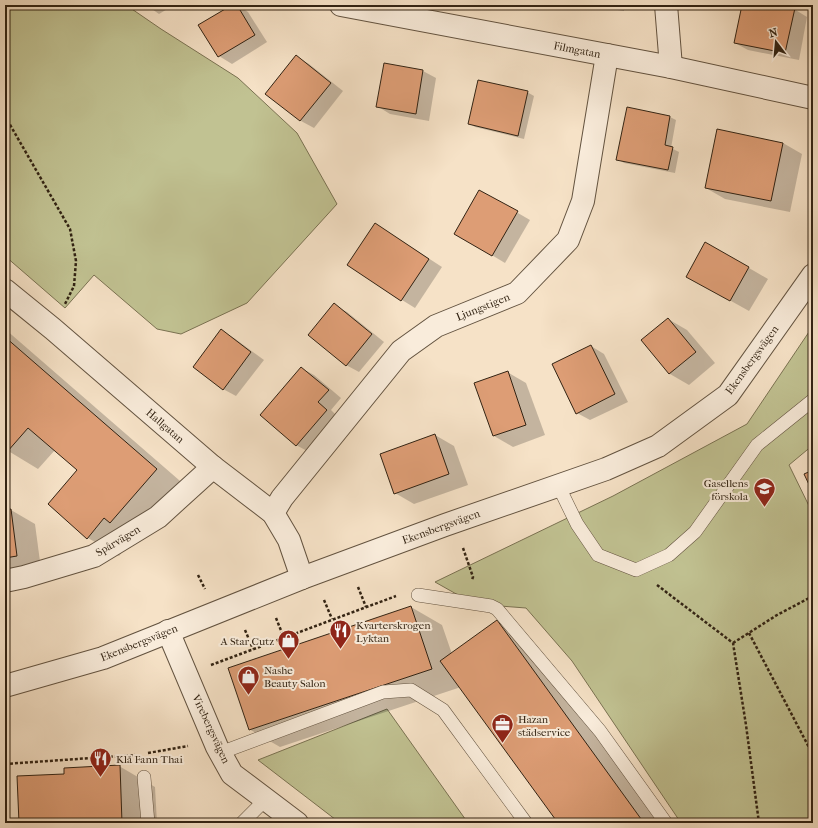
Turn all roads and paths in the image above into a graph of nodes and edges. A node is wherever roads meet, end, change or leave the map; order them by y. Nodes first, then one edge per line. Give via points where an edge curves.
1 (341, 5) edge
2 (666, 5) edge
3 (607, 55) junction
4 (671, 67) junction
5 (813, 98) edge
6 (5, 116) edge
7 (813, 276) edge
8 (5, 290) edge
9 (64, 306) dead end
10 (813, 400) edge
11 (213, 467) junction
12 (558, 485) junction
13 (273, 513) junction
14 (462, 544) dead end
15 (636, 570) junction
16 (198, 575) dead end
17 (473, 577) dead end
18 (302, 578) junction
19 (5, 581) edge
20 (356, 583) dead end
21 (206, 591) dead end
22 (322, 595) dead end
23 (418, 595) joint
24 (813, 596) edge
25 (366, 607) junction
26 (275, 613) dead end
27 (332, 619) junction
28 (243, 626) dead end
29 (168, 631) junction
30 (749, 633) junction
31 (284, 638) junction
32 (734, 642) junction
33 (253, 649) junction
34 (210, 665) dead end
35 (5, 686) edge
36 (189, 746) dead end
37 (220, 753) junction
38 (145, 754) dead end
39 (138, 755) dead end
40 (813, 755) edge
41 (5, 758) edge
42 (5, 764) edge
43 (144, 777) dead end
44 (266, 799) junction
45 (9, 823) edge
46 (148, 823) edge
47 (242, 823) edge
48 (297, 823) edge
49 (526, 823) edge
50 (666, 823) edge
51 (759, 823) edge

1 - 3 street, Filmgatan
2 - 4 street
3 - 4 street, Filmgatan
3 - 13 street, Ljungstigen via 583,201 568,240 517,293 436,326 402,351 282,498
4 - 5 street, Filmgatan
6 - 9 path via 70,229 76,261 74,286
7 - 12 street, Ekensbergsvägen via 728,395 658,446 606,469
8 - 11 street, Hallgatan
10 - 15 lane via 757,445 695,532 669,555
11 - 13 street, Hallgatan
11 - 19 street, Spårvägen via 158,517 94,556
12 - 15 lane via 577,524 598,555
12 - 18 street, Ekensbergsvägen
13 - 18 street, Hallgatan via 289,540
14 - 17 path
15 - 32 path
16 - 21 path
18 - 29 street, Ekensbergsvägen
20 - 25 path
22 - 27 path
23 - 25 path via 404,593
23 - 50 lane via 497,609 600,731
24 - 30 path
25 - 27 path
26 - 31 path
27 - 31 path
28 - 33 path
29 - 35 street, Ekensbergsvägen via 103,658
29 - 37 street, Virebergsvägen
30 - 32 path
30 - 40 path
31 - 33 path
32 - 51 path
33 - 34 path
36 - 38 path
37 - 44 street, Virebergsvägen via 232,774
37 - 49 lane via 383,692 411,690 443,710
39 - 42 path
41 - 42 path
42 - 45 path
43 - 46 lane
44 - 47 lane
44 - 48 street, Virebergsvägen

